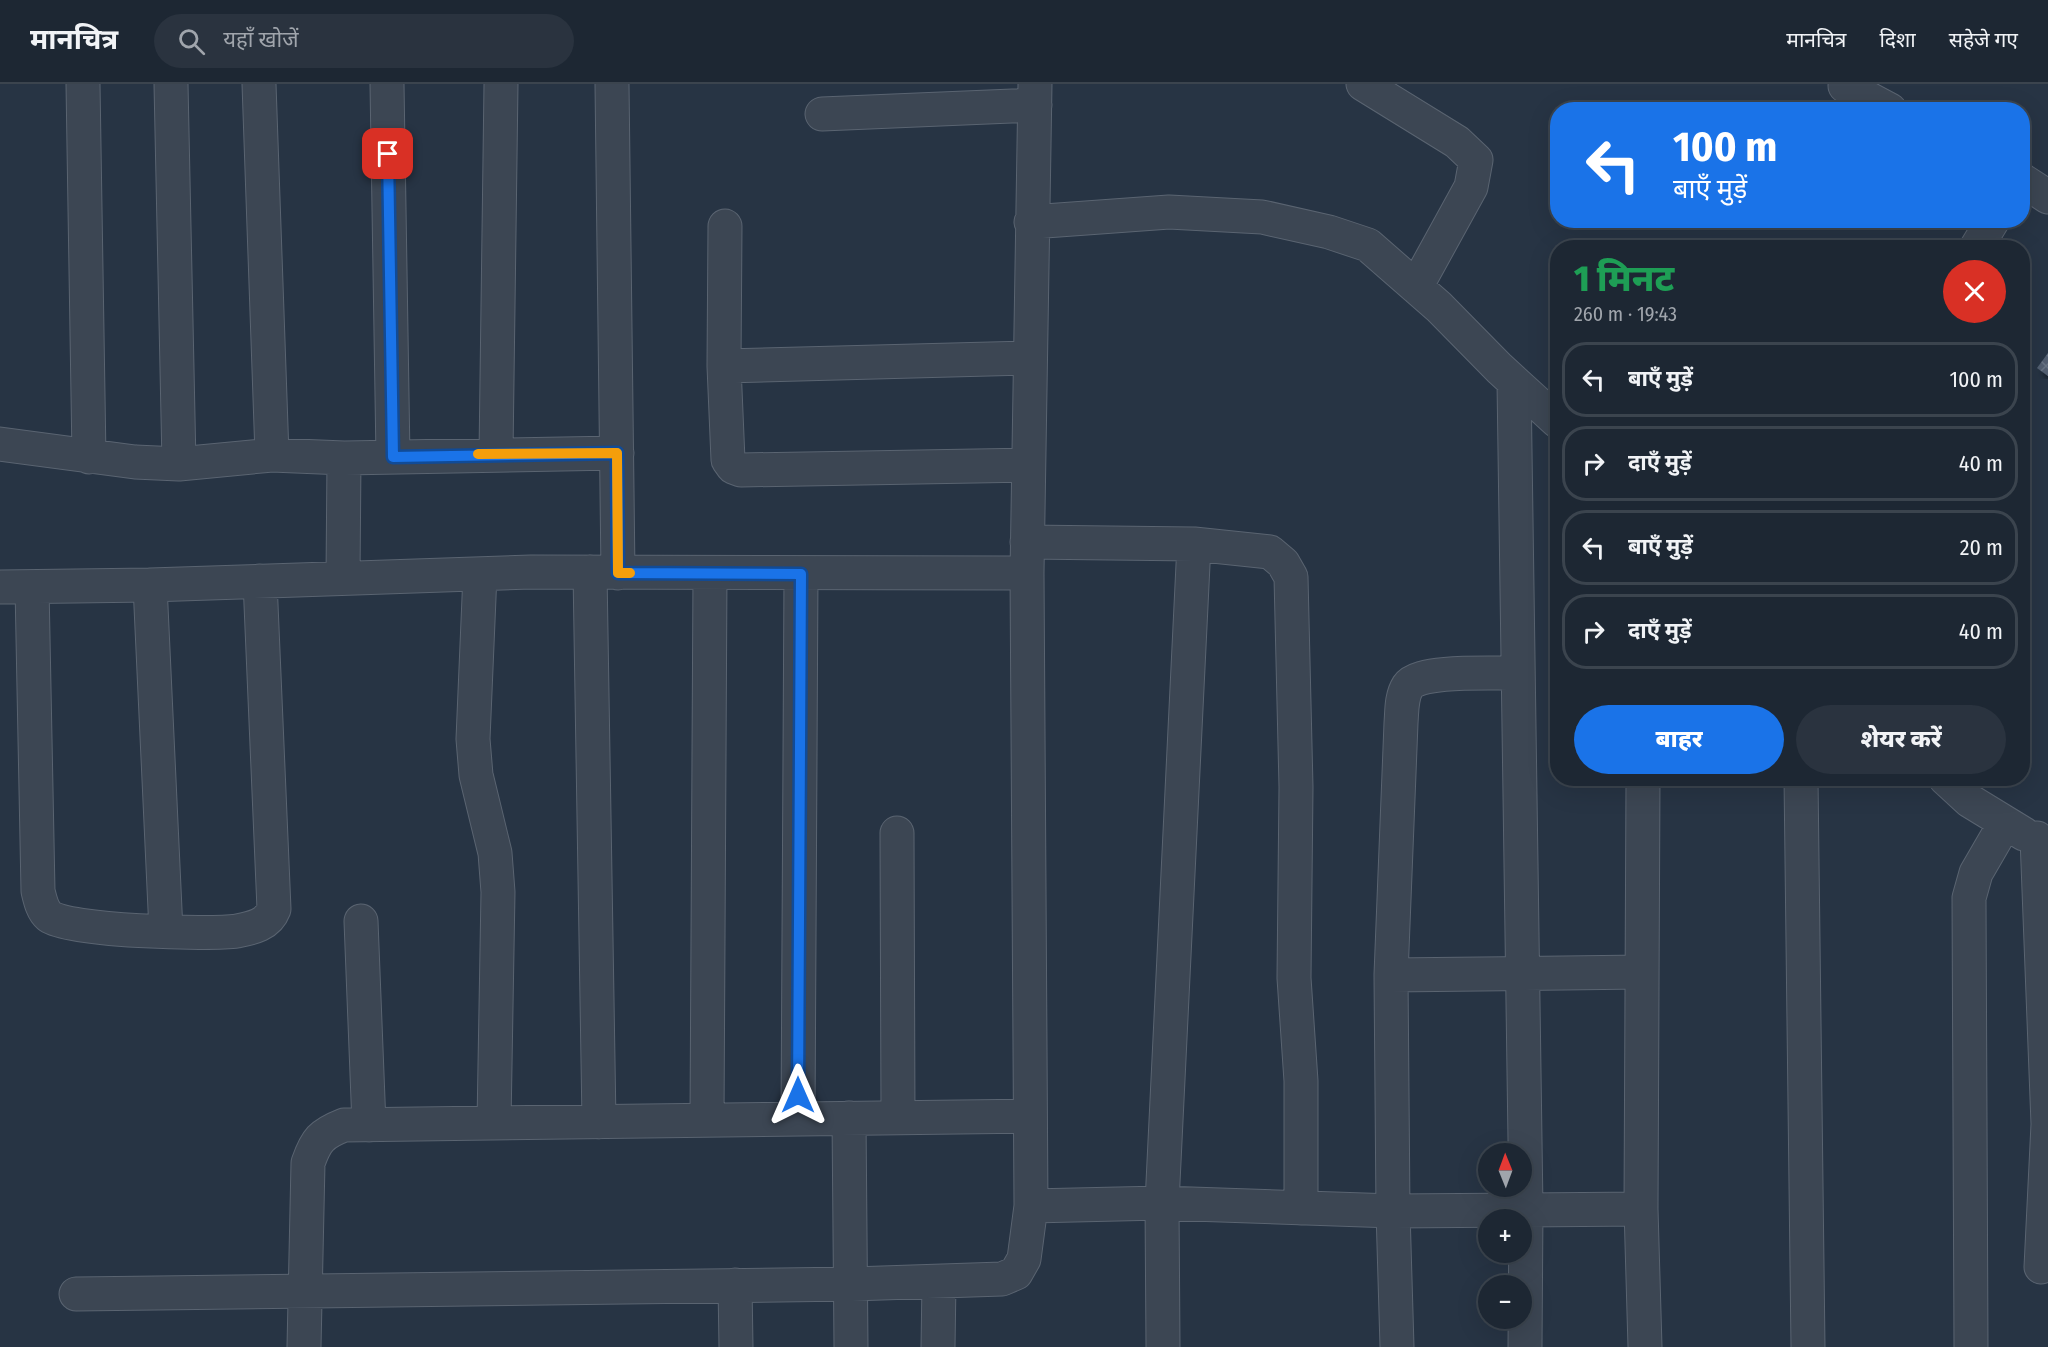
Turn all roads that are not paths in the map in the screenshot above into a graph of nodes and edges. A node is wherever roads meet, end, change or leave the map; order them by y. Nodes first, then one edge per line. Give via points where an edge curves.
1 (83, 84) edge
2 (171, 84) edge
3 (260, 84) edge
4 (387, 84) edge
5 (501, 84) edge
6 (612, 84) edge
7 (1363, 84) edge
8 (1844, 85) edge
9 (1035, 94) edge
10 (1875, 102) edge
11 (822, 114) dead end
12 (2030, 185) edge
13 (2048, 197) edge
14 (1031, 222) junction
15 (725, 226) dead end
16 (1416, 287) junction
17 (1028, 358) junction
18 (724, 366) junction
19 (1514, 382) junction
20 (1550, 415) edge
21 (0, 444) edge
22 (617, 453) junction
23 (496, 454) junction
24 (273, 455) junction
25 (89, 457) junction
26 (393, 457) junction
27 (344, 458) junction
28 (179, 464) junction
29 (1027, 465) junction
30 (1194, 544) junction
31 (1027, 558) junction
32 (604, 572) junction
33 (710, 573) junction
34 (480, 574) junction
35 (801, 574) junction
36 (343, 579) junction
37 (260, 581) junction
38 (150, 585) junction
39 (16, 587) edge
40 (1518, 673) junction
41 (1643, 786) edge
42 (1801, 786) edge
43 (1954, 786) edge
44 (2005, 824) junction
45 (897, 833) dead end
46 (2042, 839) edge
47 (362, 921) dead end
48 (166, 931) junction
49 (1523, 972) junction
50 (1642, 972) junction
51 (1391, 975) junction
52 (1029, 1116) junction
53 (898, 1117) junction
54 (849, 1118) junction
55 (798, 1119) junction
56 (707, 1120) junction
57 (598, 1122) junction
58 (494, 1123) junction
59 (369, 1125) junction
60 (1162, 1203) junction
61 (1031, 1206) junction
62 (1301, 1208) junction
63 (1526, 1209) edge
64 (1532, 1209) edge
65 (1641, 1209) junction
66 (1478, 1210) edge
67 (1393, 1211) junction
68 (1526, 1263) edge
69 (2041, 1267) dead end
70 (939, 1282) junction
71 (852, 1284) junction
72 (735, 1285) junction
73 (304, 1290) junction
74 (76, 1294) dead end
75 (304, 1347) edge
76 (736, 1347) edge
77 (851, 1347) edge
78 (938, 1347) edge
79 (1163, 1347) edge
80 (1397, 1347) edge
81 (1525, 1347) edge
82 (1645, 1347) edge
83 (1808, 1347) edge
84 (1971, 1347) edge

1 - 25 street
2 - 28 street
3 - 24 street
4 - 26 street
5 - 23 street
6 - 22 street
7 - 16 street via 1457,142 1476,160 1471,188
8 - 10 street
9 - 11 street
9 - 14 street
12 - 13 street
14 - 16 street via 1169,212 1262,217 1368,245
14 - 17 street
15 - 18 street
16 - 19 street
17 - 18 street
17 - 29 street
18 - 29 street via 728,460 741,470
19 - 20 street
19 - 40 street
21 - 25 street
22 - 23 street
22 - 32 street
23 - 26 street
24 - 27 street
24 - 28 street
25 - 28 street
26 - 27 street
27 - 36 street
29 - 31 street
30 - 31 street
30 - 60 street
30 - 62 street via 1270,552 1291,577 1296,787 1294,978 1302,1081
31 - 35 street
31 - 52 street
32 - 33 street
32 - 34 street
32 - 57 street
33 - 35 street
33 - 56 street
34 - 36 street
34 - 58 street via 473,739 476,775 495,853 498,892
35 - 55 street
36 - 37 street
37 - 38 street
37 - 48 street via 274,909 271,918 262,924 235,931
38 - 39 street
38 - 48 street
39 - 48 street via 42,906 48,916 64,924
40 - 49 street
40 - 51 street via 1424,676 1409,684 1404,695
41 - 50 street
42 - 83 street
43 - 44 street
44 - 46 street
44 - 84 street via 1976,873 1969,898
45 - 53 street
46 - 69 street via 2048,1124
47 - 59 street
49 - 50 street
49 - 51 street
49 - 63 street
50 - 65 street
51 - 67 street
52 - 53 street
52 - 61 street
53 - 54 street
54 - 55 street
54 - 71 street
55 - 56 street
56 - 57 street
57 - 58 street
58 - 59 street
59 - 73 street via 344,1125 315,1142 308,1163
60 - 61 street
60 - 62 street
60 - 79 street
61 - 70 street via 1024,1259 1016,1273 1002,1279
62 - 67 street
64 - 65 street
65 - 82 street
66 - 67 street
67 - 80 street
68 - 81 street
70 - 71 street
70 - 78 street
71 - 72 street
71 - 77 street
72 - 73 street
72 - 76 street
73 - 74 street
73 - 75 street

